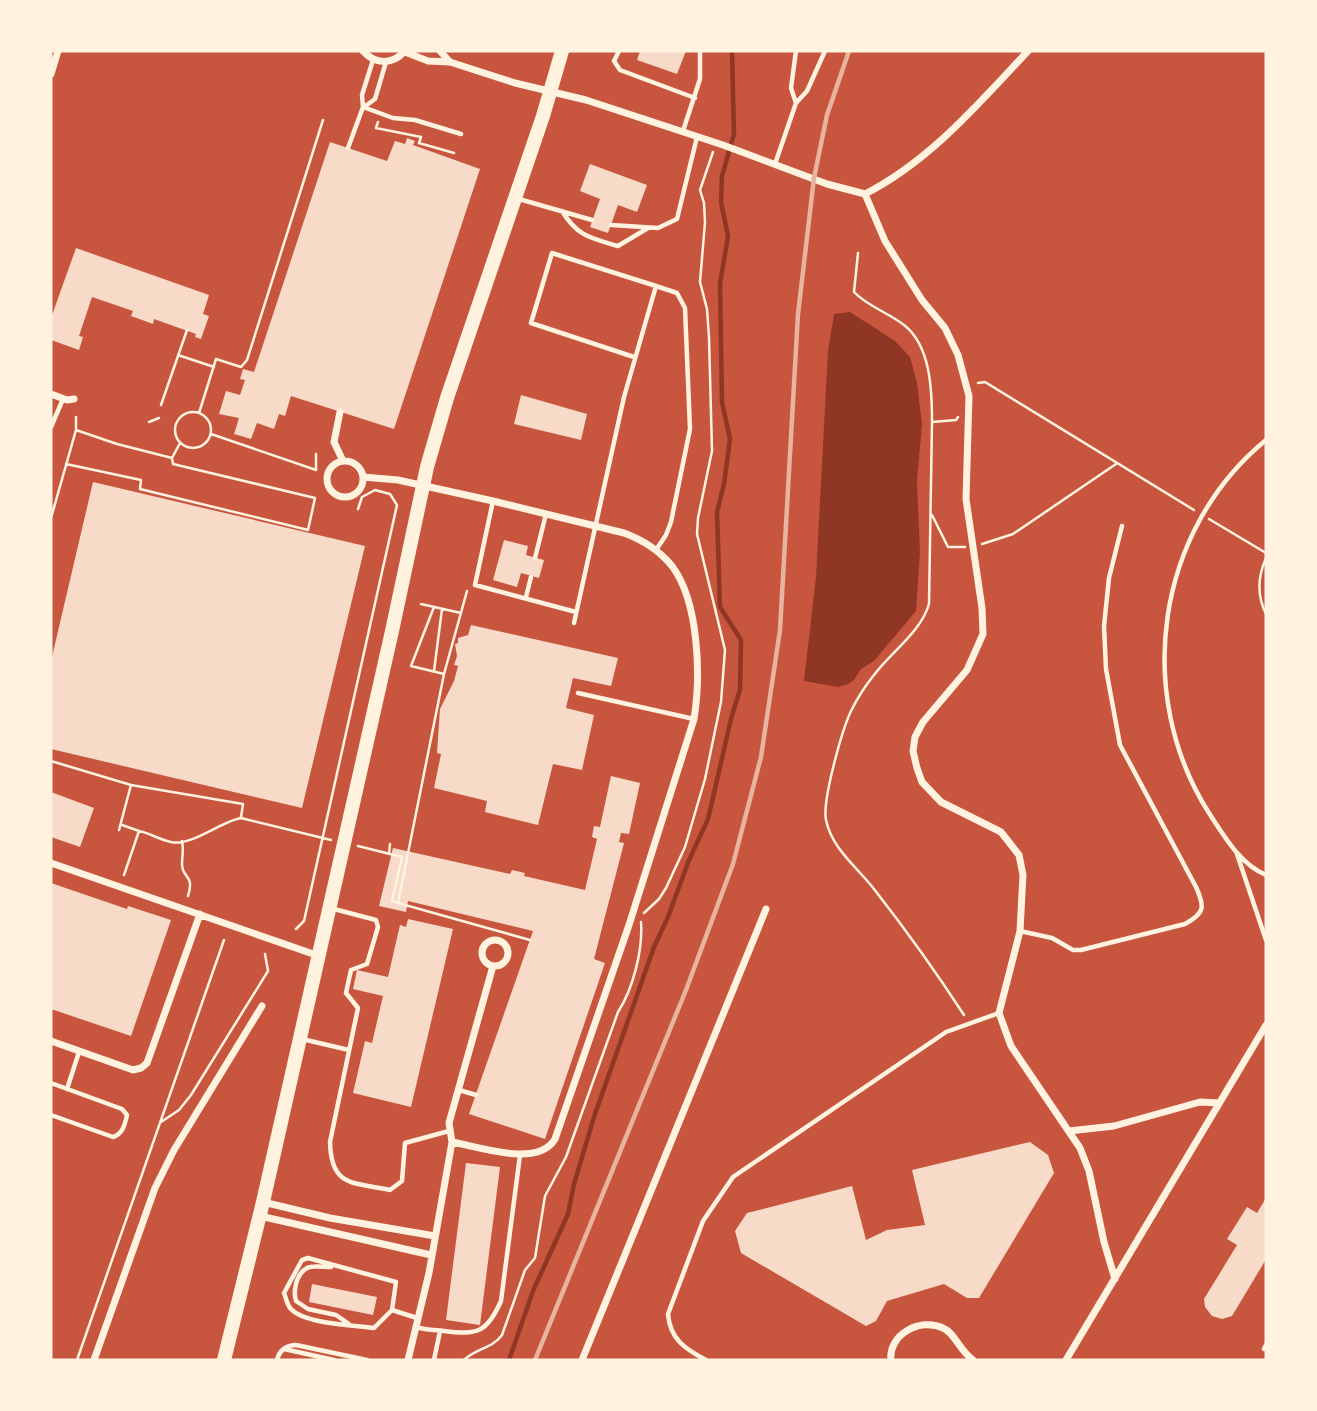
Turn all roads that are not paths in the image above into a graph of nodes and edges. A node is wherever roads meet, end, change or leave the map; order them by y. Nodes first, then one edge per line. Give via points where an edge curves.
1 (58, 51) edge
2 (363, 51) edge
3 (405, 51) edge
4 (440, 51) edge
5 (562, 51) edge
6 (619, 51) edge
7 (699, 51) edge
8 (796, 51) edge
9 (825, 51) edge
10 (1028, 51) edge
11 (373, 60) junction
12 (386, 62) junction
13 (450, 62) junction
14 (51, 74) edge
15 (550, 91) junction
16 (695, 98) junction
17 (796, 103) junction
18 (363, 107) junction
19 (683, 131) junction
20 (461, 134) dead end
21 (697, 136) junction
22 (348, 148) dead end
23 (775, 164) junction
24 (865, 194) junction
25 (515, 198) junction
26 (562, 211) junction
27 (592, 220) dead end
28 (611, 225) dead end
29 (649, 228) junction
30 (656, 286) junction
31 (634, 357) junction
32 (51, 394) edge
33 (63, 399) junction
34 (74, 399) dead end
35 (340, 412) dead end
36 (51, 427) edge
37 (1266, 440) edge
38 (343, 461) junction
39 (363, 477) junction
40 (423, 486) junction
41 (494, 500) junction
42 (546, 513) junction
43 (1122, 526) dead end
44 (593, 527) junction
45 (656, 550) junction
46 (536, 558) dead end
47 (531, 577) dead end
48 (526, 597) junction
49 (576, 612) junction
50 (574, 623) dead end
51 (579, 693) dead end
52 (694, 719) junction
53 (1237, 853) junction
54 (51, 863) edge
55 (1266, 875) edge
56 (330, 908) junction
57 (766, 909) dead end
58 (200, 915) junction
59 (1020, 931) junction
60 (1266, 940) edge
61 (318, 957) junction
62 (493, 966) dead end
63 (262, 1006) dead end
64 (999, 1013) junction
65 (1266, 1025) edge
66 (300, 1038) junction
67 (51, 1041) edge
68 (349, 1050) junction
69 (79, 1052) junction
70 (51, 1083) edge
71 (67, 1089) junction
72 (458, 1090) junction
73 (476, 1095) dead end
74 (1219, 1103) junction
75 (51, 1115) edge
76 (1069, 1131) junction
77 (449, 1132) junction
78 (452, 1142) junction
79 (520, 1154) junction
80 (262, 1209) junction
81 (435, 1236) junction
82 (431, 1255) junction
83 (335, 1266) junction
84 (1115, 1279) junction
85 (392, 1310) junction
86 (418, 1318) junction
87 (349, 1325) junction
88 (416, 1327) junction
89 (440, 1331) junction
90 (283, 1349) junction
91 (94, 1360) edge
92 (224, 1360) edge
93 (276, 1360) edge
94 (334, 1360) edge
95 (367, 1360) edge
96 (408, 1360) edge
97 (434, 1360) edge
98 (582, 1360) edge
99 (706, 1360) edge
100 (891, 1360) edge
101 (971, 1360) edge
102 (1066, 1360) edge

1 - 14 street
2 - 11 street
3 - 12 street
3 - 13 street via 428,61
4 - 13 street
5 - 15 highway
6 - 16 lane via 614,61 620,70
7 - 16 lane
8 - 17 lane via 791,88
9 - 17 lane via 807,91
10 - 24 street via 956,127 892,180
11 - 12 street
11 - 18 lane
12 - 18 lane via 375,99
13 - 15 street
15 - 19 street
15 - 25 highway
16 - 19 lane
17 - 23 lane
18 - 20 lane
18 - 22 lane
19 - 21 street
21 - 23 street
21 - 29 lane via 677,219
23 - 24 street
24 - 59 street via 885,241 945,328 969,396 965,499 983,634 967,670 923,722 913,751 922,782 940,802 1001,832 1019,855 1023,875
25 - 26 lane
25 - 40 highway via 447,398
26 - 27 lane
26 - 29 lane via 572,228 618,246
28 - 29 lane
30 - 31 lane
30 - 31 lane via 552,253 531,323
30 - 45 lane via 677,293 685,308 690,429 671,522
31 - 44 lane
32 - 33 street
33 - 34 street
33 - 36 lane
35 - 38 street via 334,442
37 - 53 lane via 1232,472 1203,515 1184,557 1166,617 1164,658 1173,730 1202,802
38 - 39 street via 354,463
38 - 39 street via 332,467 328,477 334,493 345,497 356,493
39 - 40 street
40 - 41 street
40 - 56 highway
41 - 42 street
41 - 48 lane via 475,585
42 - 44 street
42 - 46 lane
43 - 59 lane via 1108,578 1104,626 1106,668 1120,745 1196,887 1202,910 1185,924 1081,950
44 - 45 street via 624,533
44 - 49 lane
45 - 52 street via 677,574 688,602 698,663
47 - 48 lane
48 - 49 lane
49 - 50 lane
51 - 52 lane
52 - 79 street via 555,1139 546,1150 531,1156
53 - 55 lane
53 - 60 lane
54 - 58 street
56 - 61 highway
56 - 68 lane via 376,920 377,927 367,964 351,970 346,993 358,1008
57 - 98 street
58 - 61 street
58 - 69 street via 147,1063 133,1070
59 - 64 street
61 - 66 highway
62 - 72 street
63 - 91 street via 155,1188
64 - 76 street via 1011,1046
64 - 99 lane via 946,1032 752,1162 722,1190 703,1221 668,1314 678,1342
65 - 74 street
66 - 68 lane
66 - 80 highway
67 - 69 street
68 - 77 lane via 330,1142 330,1156 342,1180 390,1190 401,1181 405,1143
69 - 71 lane
70 - 71 lane
71 - 75 lane via 122,1109 127,1115 124,1126 113,1137
72 - 73 lane
72 - 77 street
74 - 76 street via 1200,1102 1114,1126
74 - 84 street
76 - 84 street via 1089,1171
77 - 78 street
78 - 79 street
78 - 81 street
79 - 89 lane via 496,1310 473,1333
80 - 81 street
80 - 82 street
80 - 92 highway
81 - 82 street
82 - 86 street
83 - 85 lane via 396,1282
83 - 87 lane via 308,1267 298,1278 294,1293 302,1306 335,1315
83 - 87 lane via 302,1260 284,1293 292,1310 302,1316
84 - 102 street
85 - 86 lane
85 - 87 lane via 374,1328
86 - 88 street
88 - 89 lane
88 - 96 street
89 - 97 lane
90 - 93 lane
90 - 94 lane
90 - 95 lane via 296,1345
100 - 101 street via 897,1336 932,1325 951,1333

